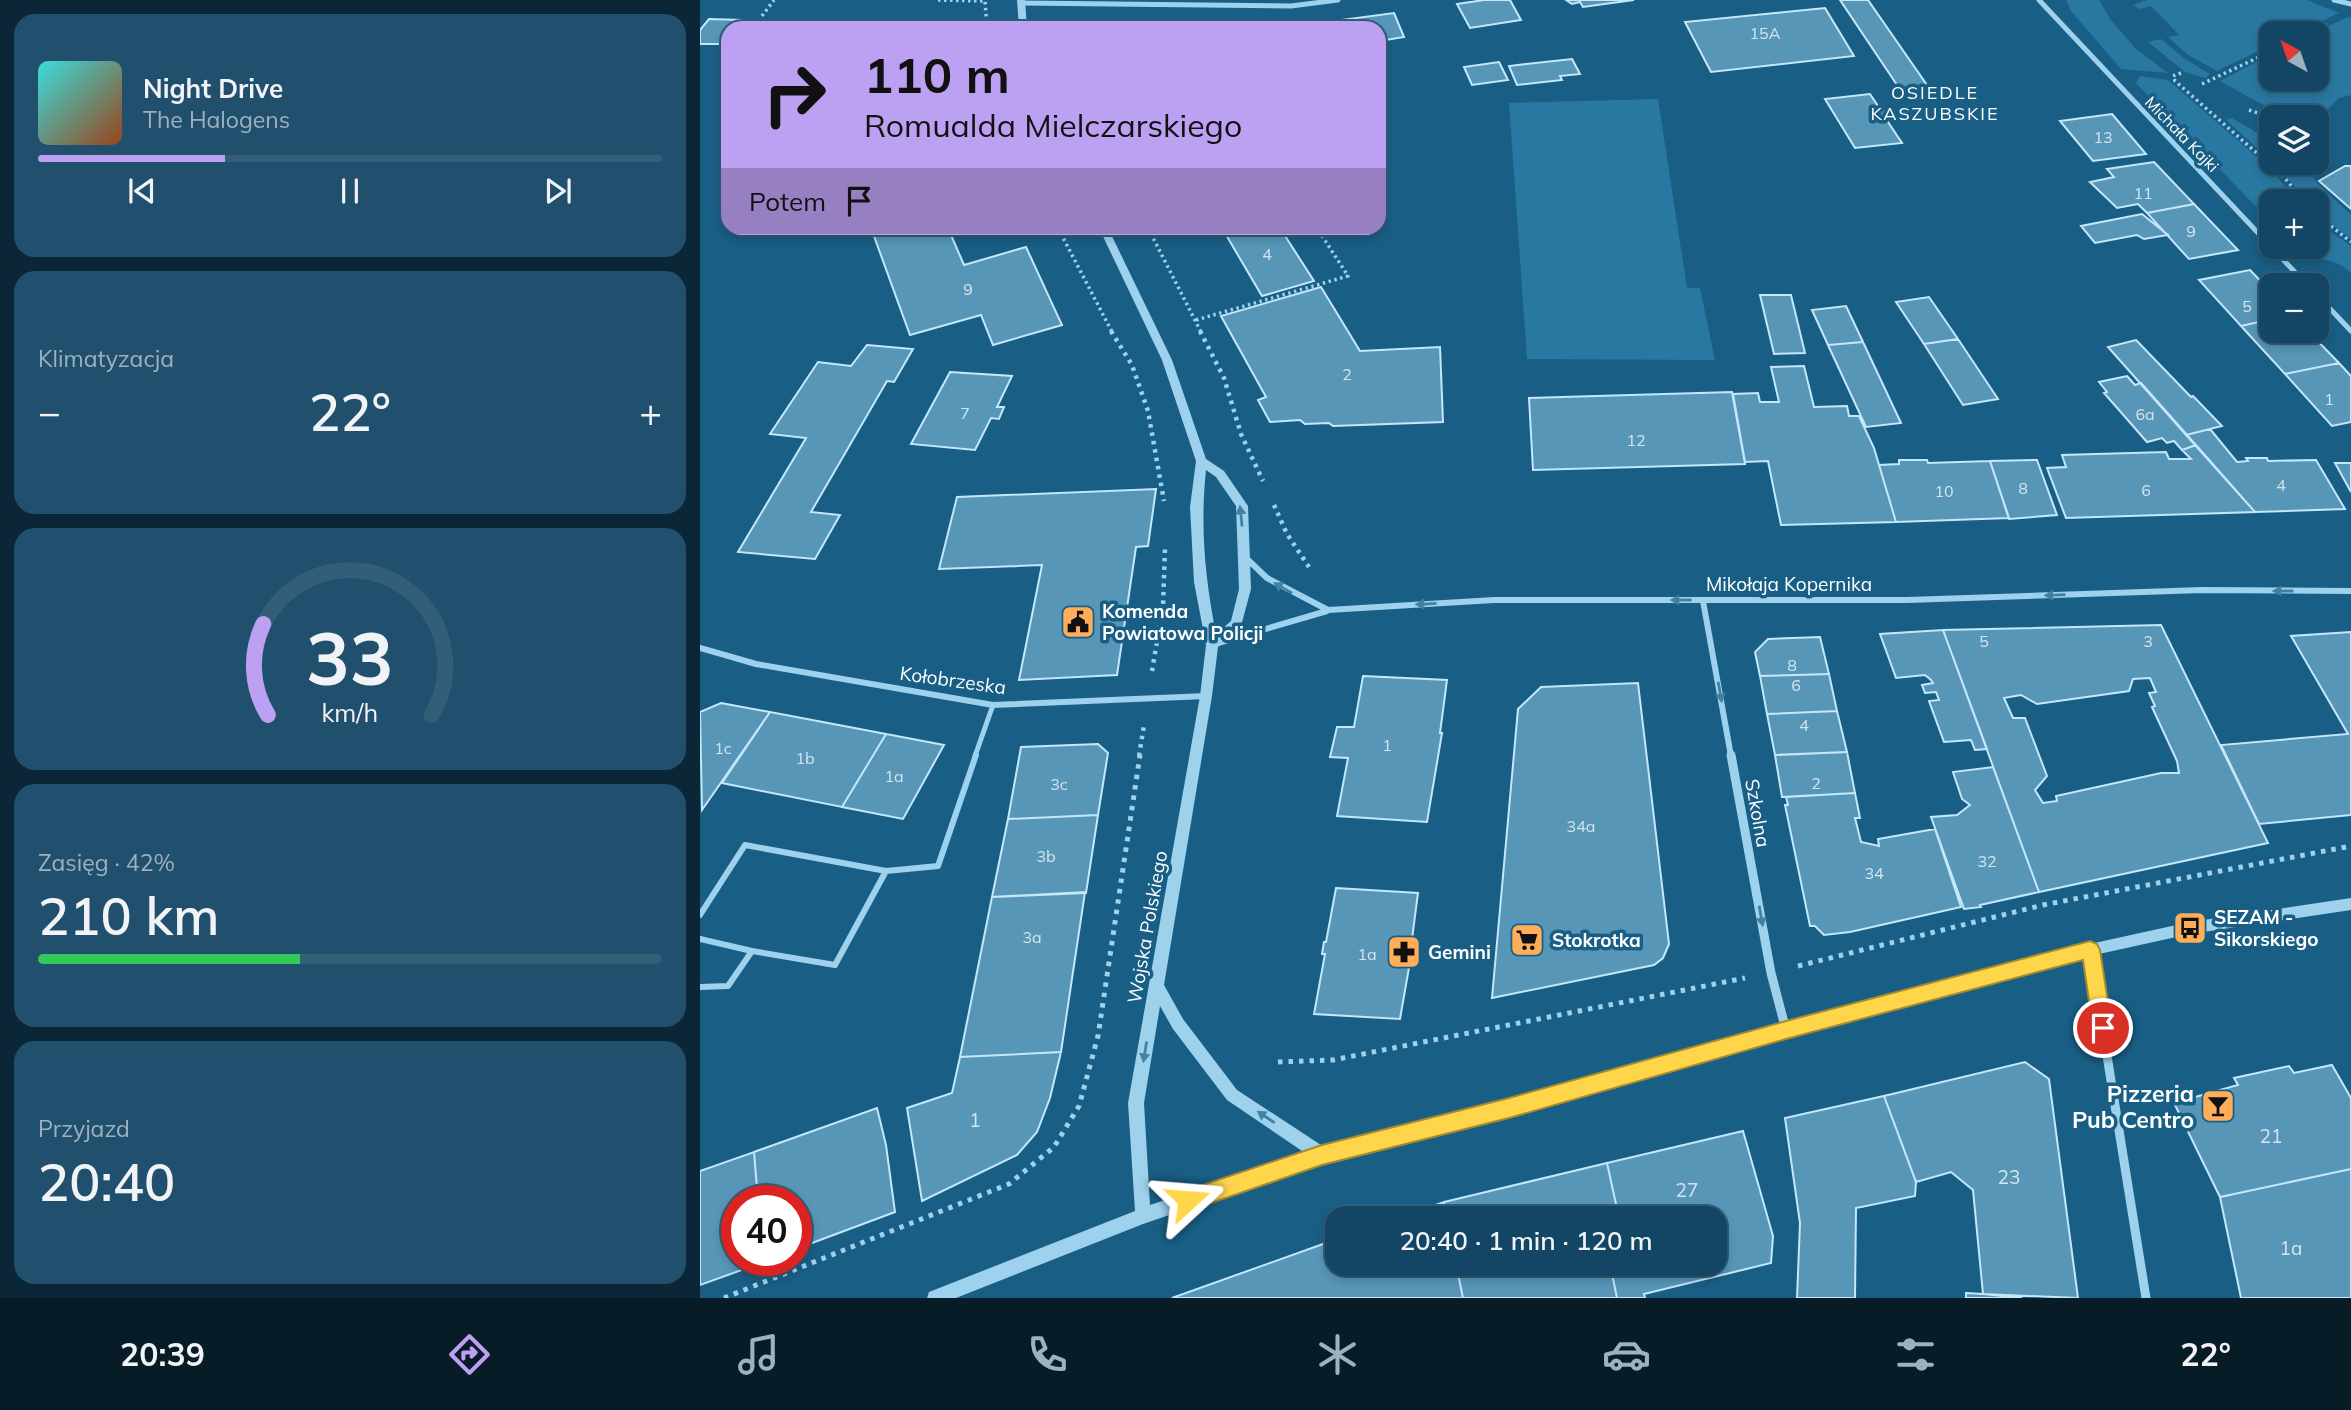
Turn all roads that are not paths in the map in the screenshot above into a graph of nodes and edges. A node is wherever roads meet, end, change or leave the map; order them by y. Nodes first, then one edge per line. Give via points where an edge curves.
1 (1338, 0) edge
2 (2039, 0) edge
3 (2334, 0) edge
4 (1021, 1) edge
5 (2351, 4) edge
6 (1022, 21) edge
7 (1106, 235) edge
8 (2296, 273) edge
9 (2329, 308) edge
10 (2351, 331) edge
11 (1201, 461) junction
12 (1244, 557) junction
13 (2351, 591) edge
14 (1703, 600) junction
15 (1328, 610) junction
16 (1212, 645) junction
17 (700, 648) edge
18 (1206, 696) junction
19 (993, 705) junction
20 (886, 871) junction
21 (2351, 904) edge
22 (700, 915) edge
23 (700, 939) edge
24 (2090, 950) junction
25 (752, 951) junction
26 (1156, 985) junction
27 (700, 987) edge
28 (1786, 1030) junction
29 (1322, 1155) junction
30 (1143, 1216) junction
31 (935, 1298) edge
32 (2146, 1298) edge

1 - 4 street via 1291,6
2 - 8 street, Michała Kajki
3 - 5 street
4 - 6 street
7 - 11 street, Wojska Polskiego via 1167,360
9 - 10 street
12 -> 11 street, Wojska Polskiego via 1241,506 1220,474
11 - 16 street, Wojska Polskiego via 1196,507 1200,582
15 -> 12 street via 1267,578
12 - 16 street, Wojska Polskiego via 1245,589 1237,623
13 -> 14 street, Mikołaja Kopernika
14 -> 15 street, Mikołaja Kopernika via 1494,600
14 -> 28 street, Szkolna via 1771,973
15 - 16 street, Mikołaja Kopernika
16 - 18 street, Wojska Polskiego
17 - 19 street, Kołobrzeska via 756,664
18 - 19 street, Kołobrzeska
18 - 26 street, Wojska Polskiego
19 - 20 lane via 938,866
20 - 22 lane via 745,845
20 - 25 lane via 835,965
21 - 24 street via 2190,928
23 - 25 lane
24 - 28 street
24 - 32 street
25 - 27 lane via 728,986
29 -> 26 street via 1232,1095 1178,1024
26 -> 30 street, Wojska Polskiego via 1136,1103
28 - 29 street
29 - 30 street
30 - 31 street

